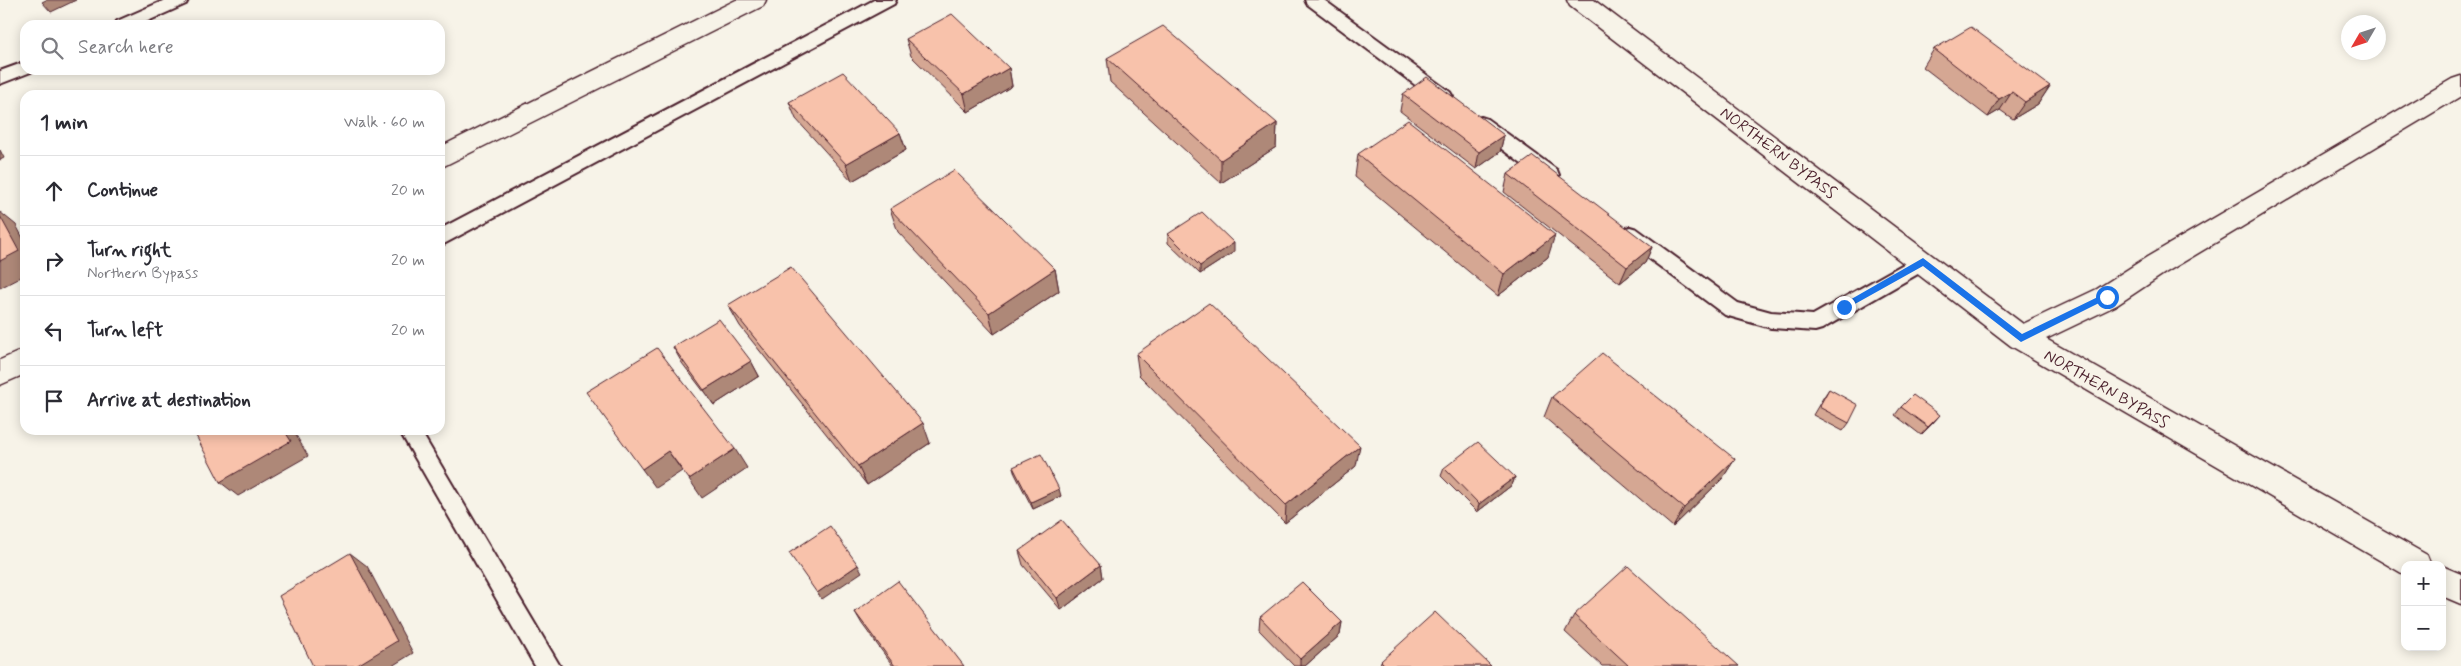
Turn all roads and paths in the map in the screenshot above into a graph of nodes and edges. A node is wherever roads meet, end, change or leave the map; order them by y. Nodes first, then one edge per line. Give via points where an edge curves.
1 (180, 0) edge
2 (755, 0) edge
3 (888, 0) edge
4 (1312, 0) edge
5 (1578, 0) edge
6 (134, 20) edge
7 (20, 70) edge
8 (0, 78) edge
9 (2461, 85) edge
10 (445, 155) edge
11 (1566, 187) edge
12 (1614, 222) edge
13 (445, 235) edge
14 (1923, 262) junction
15 (2021, 338) junction
16 (20, 363) edge
17 (0, 373) edge
18 (412, 435) edge
19 (2409, 561) edge
20 (2446, 582) edge
21 (2461, 590) edge
22 (548, 666) edge

1 - 6 lane
2 - 10 street
3 - 13 lane
4 - 11 lane
5 - 14 street, NORTHERN BYPASS
7 - 8 lane
9 - 15 street via 2107,297
12 - 14 lane via 1732,309 1771,320 1815,322
14 - 15 street, NORTHERN BYPASS
15 - 19 street, NORTHERN BYPASS
16 - 17 street
18 - 22 lane
20 - 21 street

